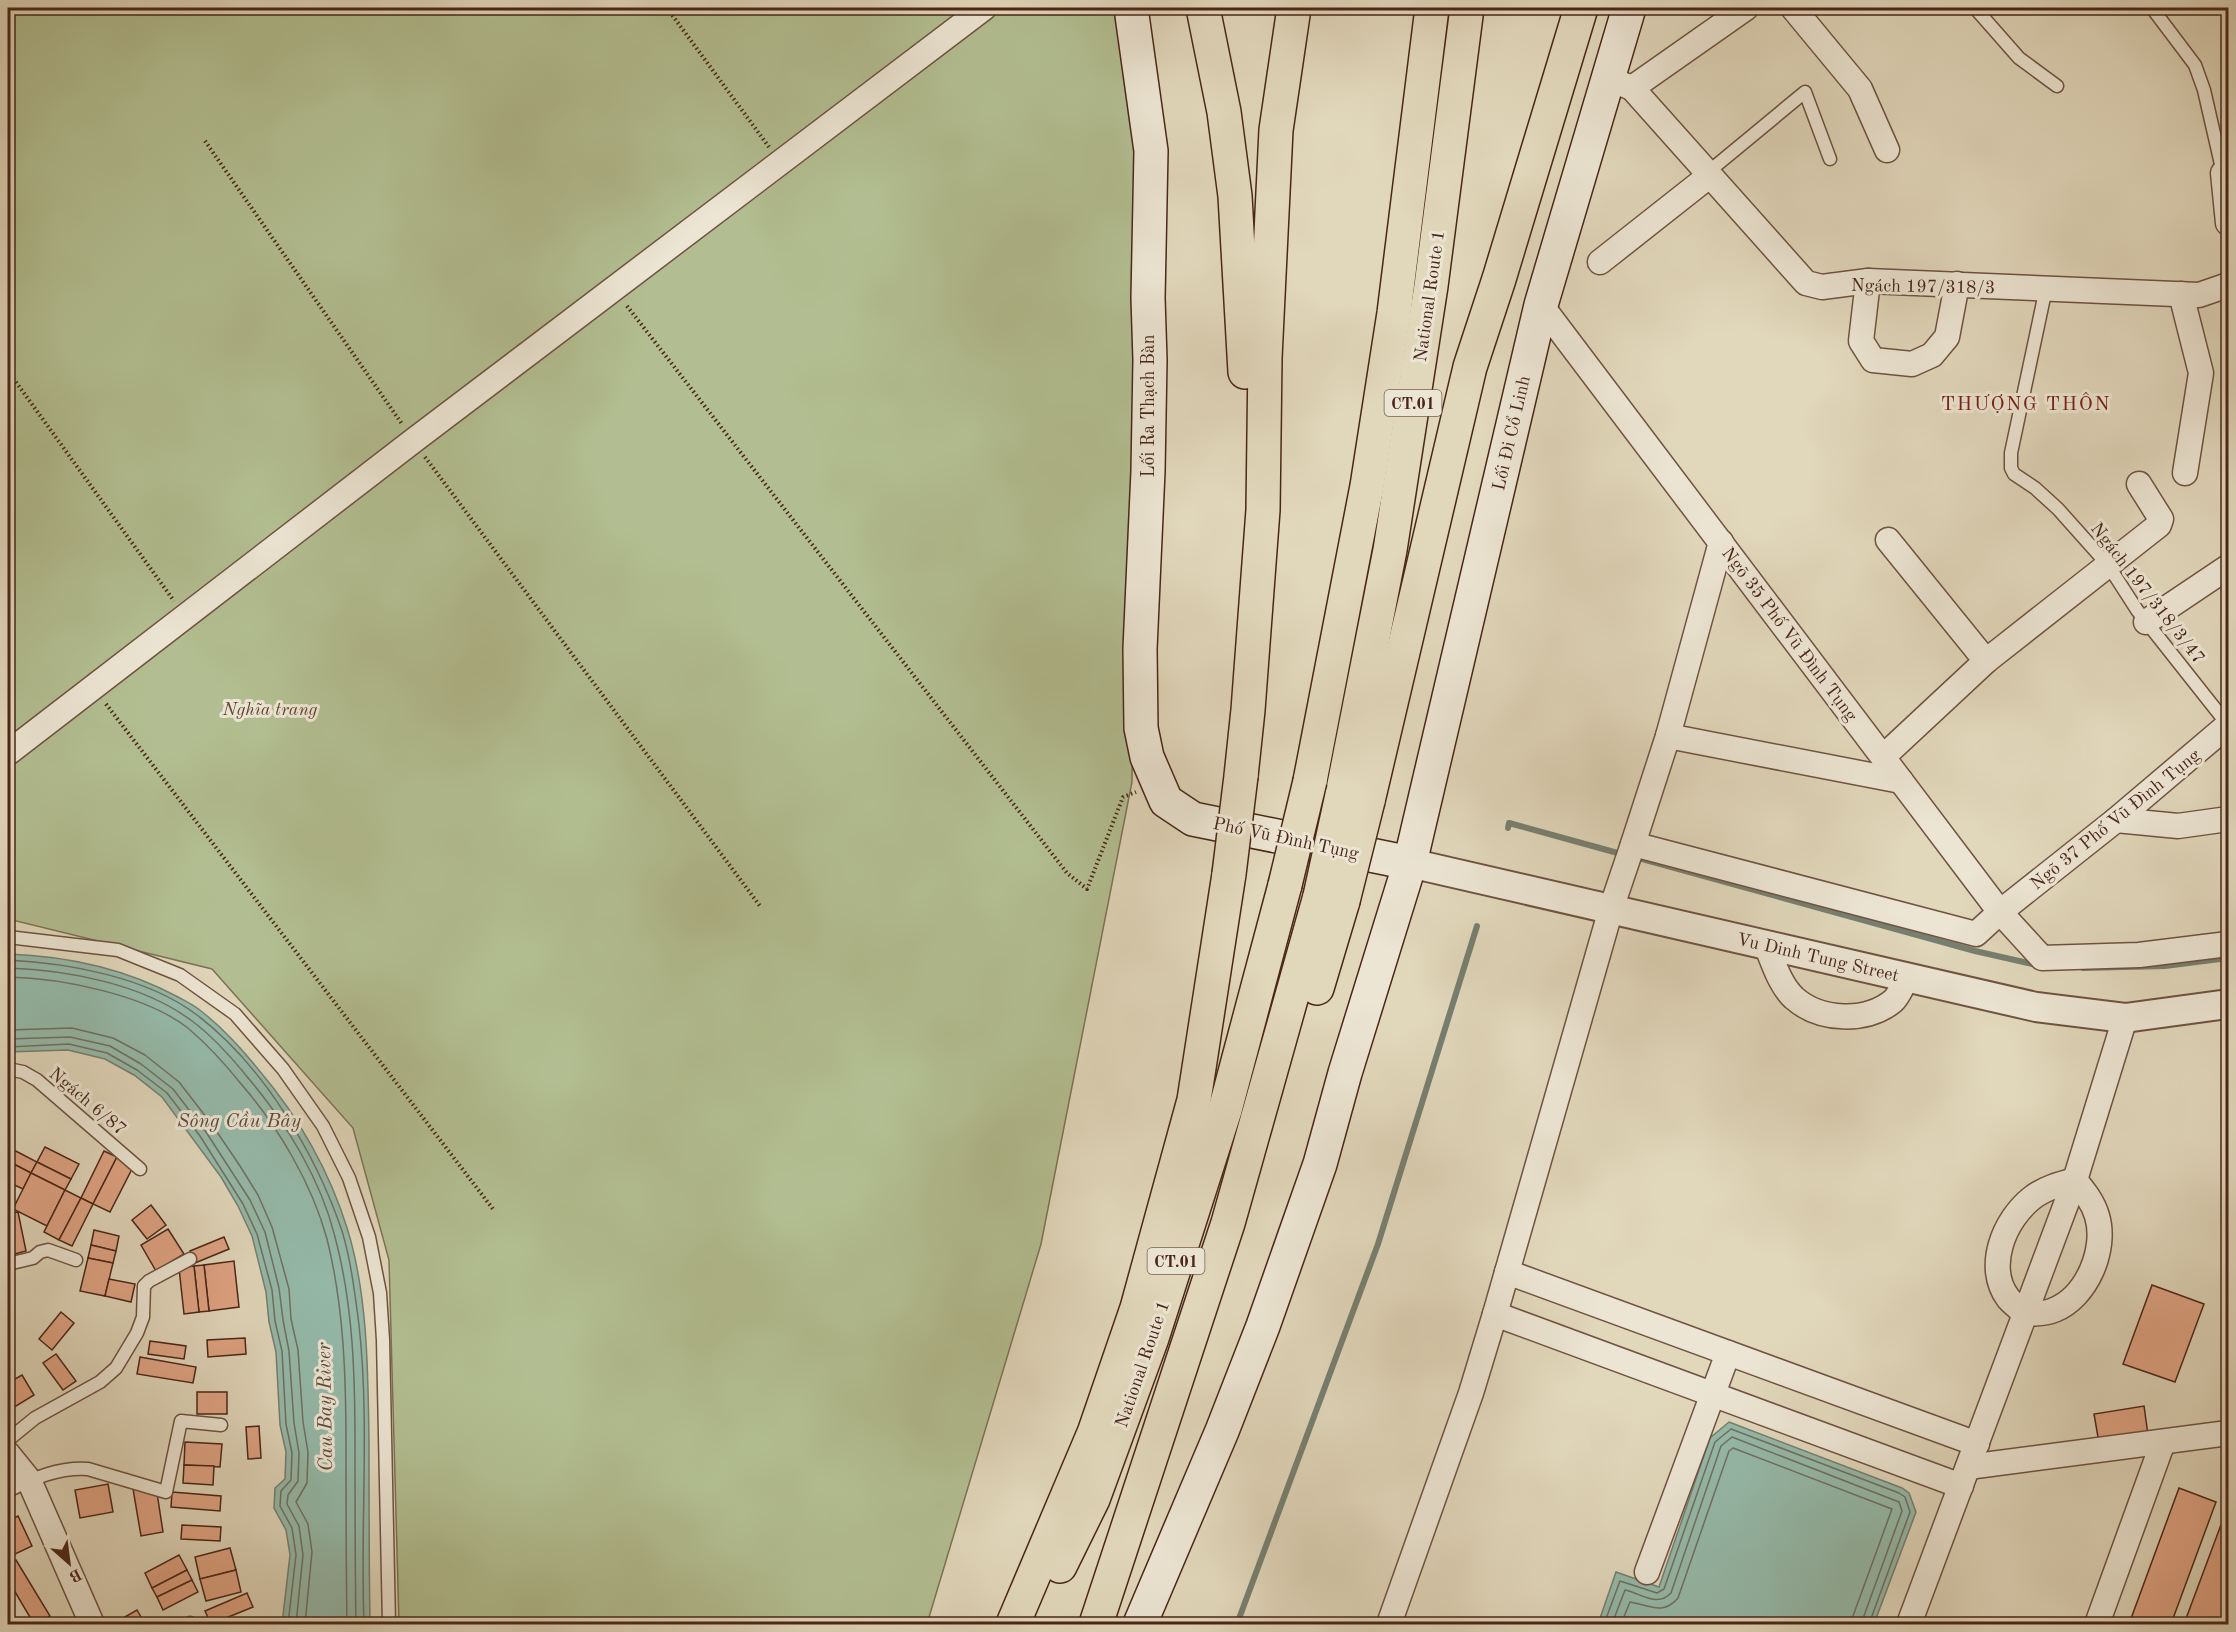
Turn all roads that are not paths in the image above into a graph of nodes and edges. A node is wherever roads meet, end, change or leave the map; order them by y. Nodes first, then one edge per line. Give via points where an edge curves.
1 (984, 8) edge
2 (1131, 8) edge
3 (1203, 8) edge
4 (1294, 8) edge
5 (1432, 8) edge
6 (1467, 8) edge
7 (1559, 8) edge
8 (1581, 8) edge
9 (1629, 8) edge
10 (1746, 8) edge
11 (1793, 8) edge
12 (1975, 8) edge
13 (2152, 8) edge
14 (1620, 83) junction
15 (2057, 86) dead end
16 (1887, 150) dead end
17 (1830, 159) dead end
18 (2226, 172) edge
19 (1708, 174) junction
20 (2229, 222) edge
21 (1600, 262) dead end
22 (1499, 279) junction
23 (1868, 281) junction
24 (1957, 284) junction
25 (2229, 285) edge
26 (2046, 288) junction
27 (2181, 294) junction
28 (1541, 305) junction
29 (2185, 472) dead end
30 (2139, 483) dead end
31 (1888, 540) dead end
32 (1720, 542) junction
33 (2108, 565) junction
34 (2229, 567) edge
35 (2146, 622) junction
36 (1986, 661) junction
37 (1248, 710) junction
38 (2229, 725) edge
39 (1668, 736) junction
40 (8, 753) edge
41 (1883, 757) junction
42 (1901, 781) junction
43 (1162, 792) joint
44 (1355, 798) junction
45 (2229, 819) edge
46 (2116, 820) junction
47 (1633, 844) junction
48 (1410, 863) junction
49 (1614, 901) junction
50 (2000, 912) junction
51 (8, 938) edge
52 (2229, 944) edge
53 (1766, 945) junction
54 (1907, 977) junction
55 (2229, 1004) edge
56 (2125, 1018) junction
57 (8, 1069) edge
58 (140, 1169) dead end
59 (2075, 1180) junction
60 (76, 1260) dead end
61 (190, 1260) dead end
62 (8, 1264) edge
63 (1507, 1272) junction
64 (1495, 1314) junction
65 (2026, 1314) junction
66 (1728, 1353) junction
67 (1713, 1394) junction
68 (221, 1425) dead end
69 (2229, 1433) edge
70 (8, 1440) edge
71 (2163, 1442) junction
72 (1977, 1444) junction
73 (8, 1454) edge
74 (1964, 1477) junction
75 (18, 1485) edge
76 (1647, 1572) dead end
77 (86, 1622) edge
78 (389, 1624) edge
79 (1012, 1624) edge
80 (1032, 1624) edge
81 (1096, 1624) edge
82 (1140, 1624) edge
83 (1389, 1624) edge
84 (1909, 1624) edge
85 (2097, 1624) edge

1 - 40 street
2 - 43 main road, Lối Ra Thạch Bàn via 1151,151 1141,728 1147,757
3 - 37 highway via 1224,112 1235,196 1250,479
4 - 37 highway via 1276,130 1270,220 1263,510
5 - 80 highway, National Route 1 / CT.01, bridge via 1367,486 1310,781 1285,885 1225,1110 1152,1338 1093,1499
6 - 44 highway, National Route 1 / CT.01 via 1431,286
7 - 22 highway
8 - 22 highway
9 - 14 main road, Lối Đi Cổ Linh
10 - 14 street
11 - 16 street via 1860,89
12 - 15 lane via 2019,58
13 - 18 lane via 2195,65
14 - 19 street, Ngách 197/318/3
14 - 28 main road, Lối Đi Cổ Linh
17 - 19 lane via 1805,92
18 - 20 street
19 - 21 street
19 - 23 street, Ngách 197/318/3 via 1806,283 1822,287
22 - 44 highway via 1470,367
23 - 24 street, Ngách 197/318/3
23 - 24 street via 1861,341 1873,360 1912,364 1932,355 1947,337
24 - 26 street, Ngách 197/318/3
25 - 27 street, Ngách 197/318/3 via 2199,295
26 - 27 street, Ngách 197/318/3
26 - 33 lane, Ngách 197/318/3/47 via 2011,468 2058,509
27 - 29 street via 2201,373
28 - 32 street, Ngõ 35 Phố Vũ Đình Tụng
28 - 48 main road, Lối Đi Cổ Linh
30 - 33 street via 2161,522
31 - 36 street
32 - 39 street
32 - 41 street, Ngõ 35 Phố Vũ Đình Tụng
33 - 35 lane, Ngách 197/318/3/47
33 - 36 street
34 - 35 street
35 - 38 lane, Ngách 197/318/3/47
36 - 41 street
37 - 79 highway, bridge via 1229,874 1194,1100 1137,1308 1094,1433
38 - 46 street, Ngõ 37 Phố Vũ Đình Tụng
39 - 42 street
39 - 47 street
41 - 42 street, Ngõ 35 Phố Vũ Đình Tụng
42 - 50 street, Ngõ 35 Phố Vũ Đình Tụng
43 - 48 main road, Phố Vũ Đình Tụng via 1193,819
44 - 81 highway, National Route 1 / CT.01, bridge via 1332,898
45 - 46 street via 2178,826
46 - 50 street, Ngõ 37 Phố Vũ Đình Tụng
47 - 49 street
47 - 50 street, Ngõ 37 Phố Vũ Đình Tụng via 1976,934
48 - 49 street, Vu Dinh Tung Street
48 - 82 main road, Lối Đi Cổ Linh via 1320,1164 1278,1283 1222,1431
49 - 53 street, Vu Dinh Tung Street
49 - 63 street
50 - 52 street, Ngõ 35 Phố Vũ Đình Tụng via 2042,958 2139,955
51 - 78 lane via 118,950 180,975 235,1014 283,1069 323,1126 349,1178 369,1237 380,1293
53 - 54 street, Vu Dinh Tung Street
53 - 54 street via 1793,997 1809,1009 1832,1016 1871,1012 1894,1000
54 - 56 street, Vu Dinh Tung Street via 2036,1006
55 - 56 street, Vu Dinh Tung Street
56 - 59 street
57 - 58 lane, Ngách 6/87 via 37,1080
59 - 65 street
59 - 65 street via 2097,1215 2100,1235 2095,1258 2085,1283 2073,1299 2052,1311
59 - 65 street via 2032,1198 2016,1215 2004,1237 1997,1261 2000,1282 2009,1299
60 - 62 lane via 48,1250
61 - 70 lane via 144,1286 143,1317 116,1368 100,1382 35,1418
63 - 64 street
63 - 66 street
64 - 67 street
64 - 83 street
65 - 72 street
66 - 67 street
66 - 72 street
67 - 74 street
67 - 76 street
68 - 75 lane via 182,1421 166,1492 82,1468
69 - 71 street
71 - 74 street
71 - 85 street
72 - 74 street
73 - 75 street
74 - 84 street
75 - 77 street

